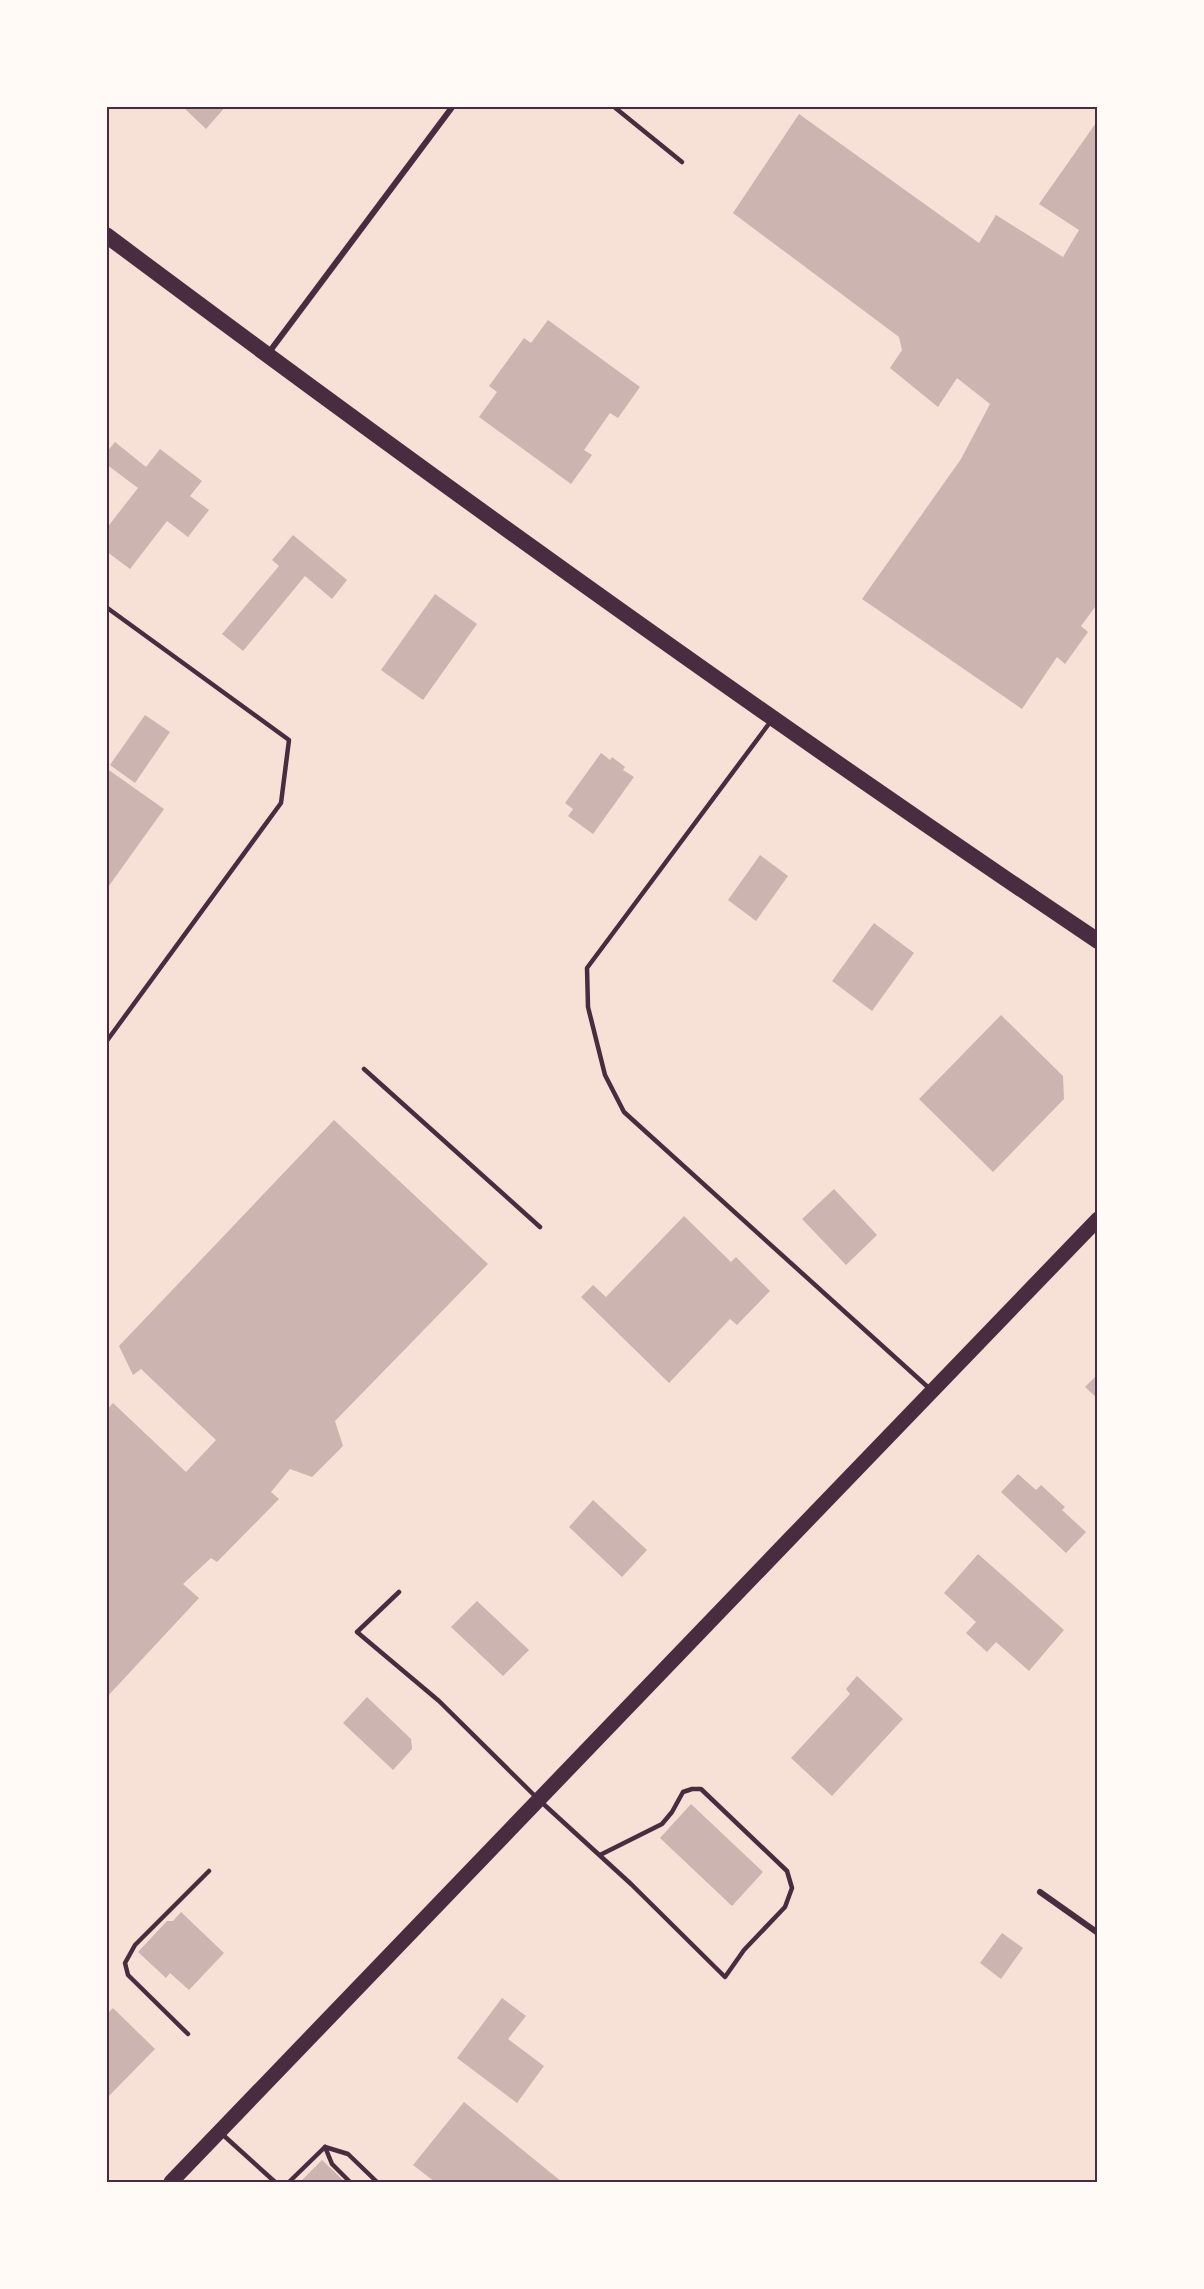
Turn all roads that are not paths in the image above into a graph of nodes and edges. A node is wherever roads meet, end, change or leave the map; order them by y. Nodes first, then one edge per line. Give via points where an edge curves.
1 (453, 106) edge
2 (613, 106) edge
3 (682, 162) dead end
4 (106, 236) edge
5 (267, 355) junction
6 (106, 607) edge
7 (772, 719) junction
8 (1098, 941) edge
9 (106, 1042) edge
10 (364, 1068) dead end
11 (1098, 1219) edge
12 (540, 1227) dead end
13 (932, 1391) junction
14 (399, 1592) dead end
15 (538, 1799) junction
16 (600, 1855) junction
17 (209, 1871) dead end
18 (1040, 1892) dead end
19 (1098, 1933) edge
20 (188, 2034) dead end
21 (220, 2132) junction
22 (325, 2147) junction
23 (171, 2182) edge
24 (275, 2182) edge
25 (289, 2182) edge
26 (350, 2182) edge
27 (377, 2182) edge

1 - 5 street
2 - 3 lane
4 - 5 highway
5 - 7 highway
6 - 9 lane via 289,740 281,803
7 - 8 highway
7 - 13 lane via 587,968 588,1007 605,1075 624,1112
10 - 12 lane
11 - 13 main road
13 - 15 main road
14 - 15 lane via 357,1632 439,1701
15 - 16 lane
15 - 21 main road
16 - 16 lane via 725,1977 744,1950 785,1907 792,1888 787,1871 701,1789 683,1792 662,1824
17 - 20 lane via 135,1945 125,1963 128,1975
18 - 19 street
21 - 23 main road
21 - 24 lane
22 - 25 lane
22 - 26 lane via 332,2164
22 - 27 lane via 348,2154

